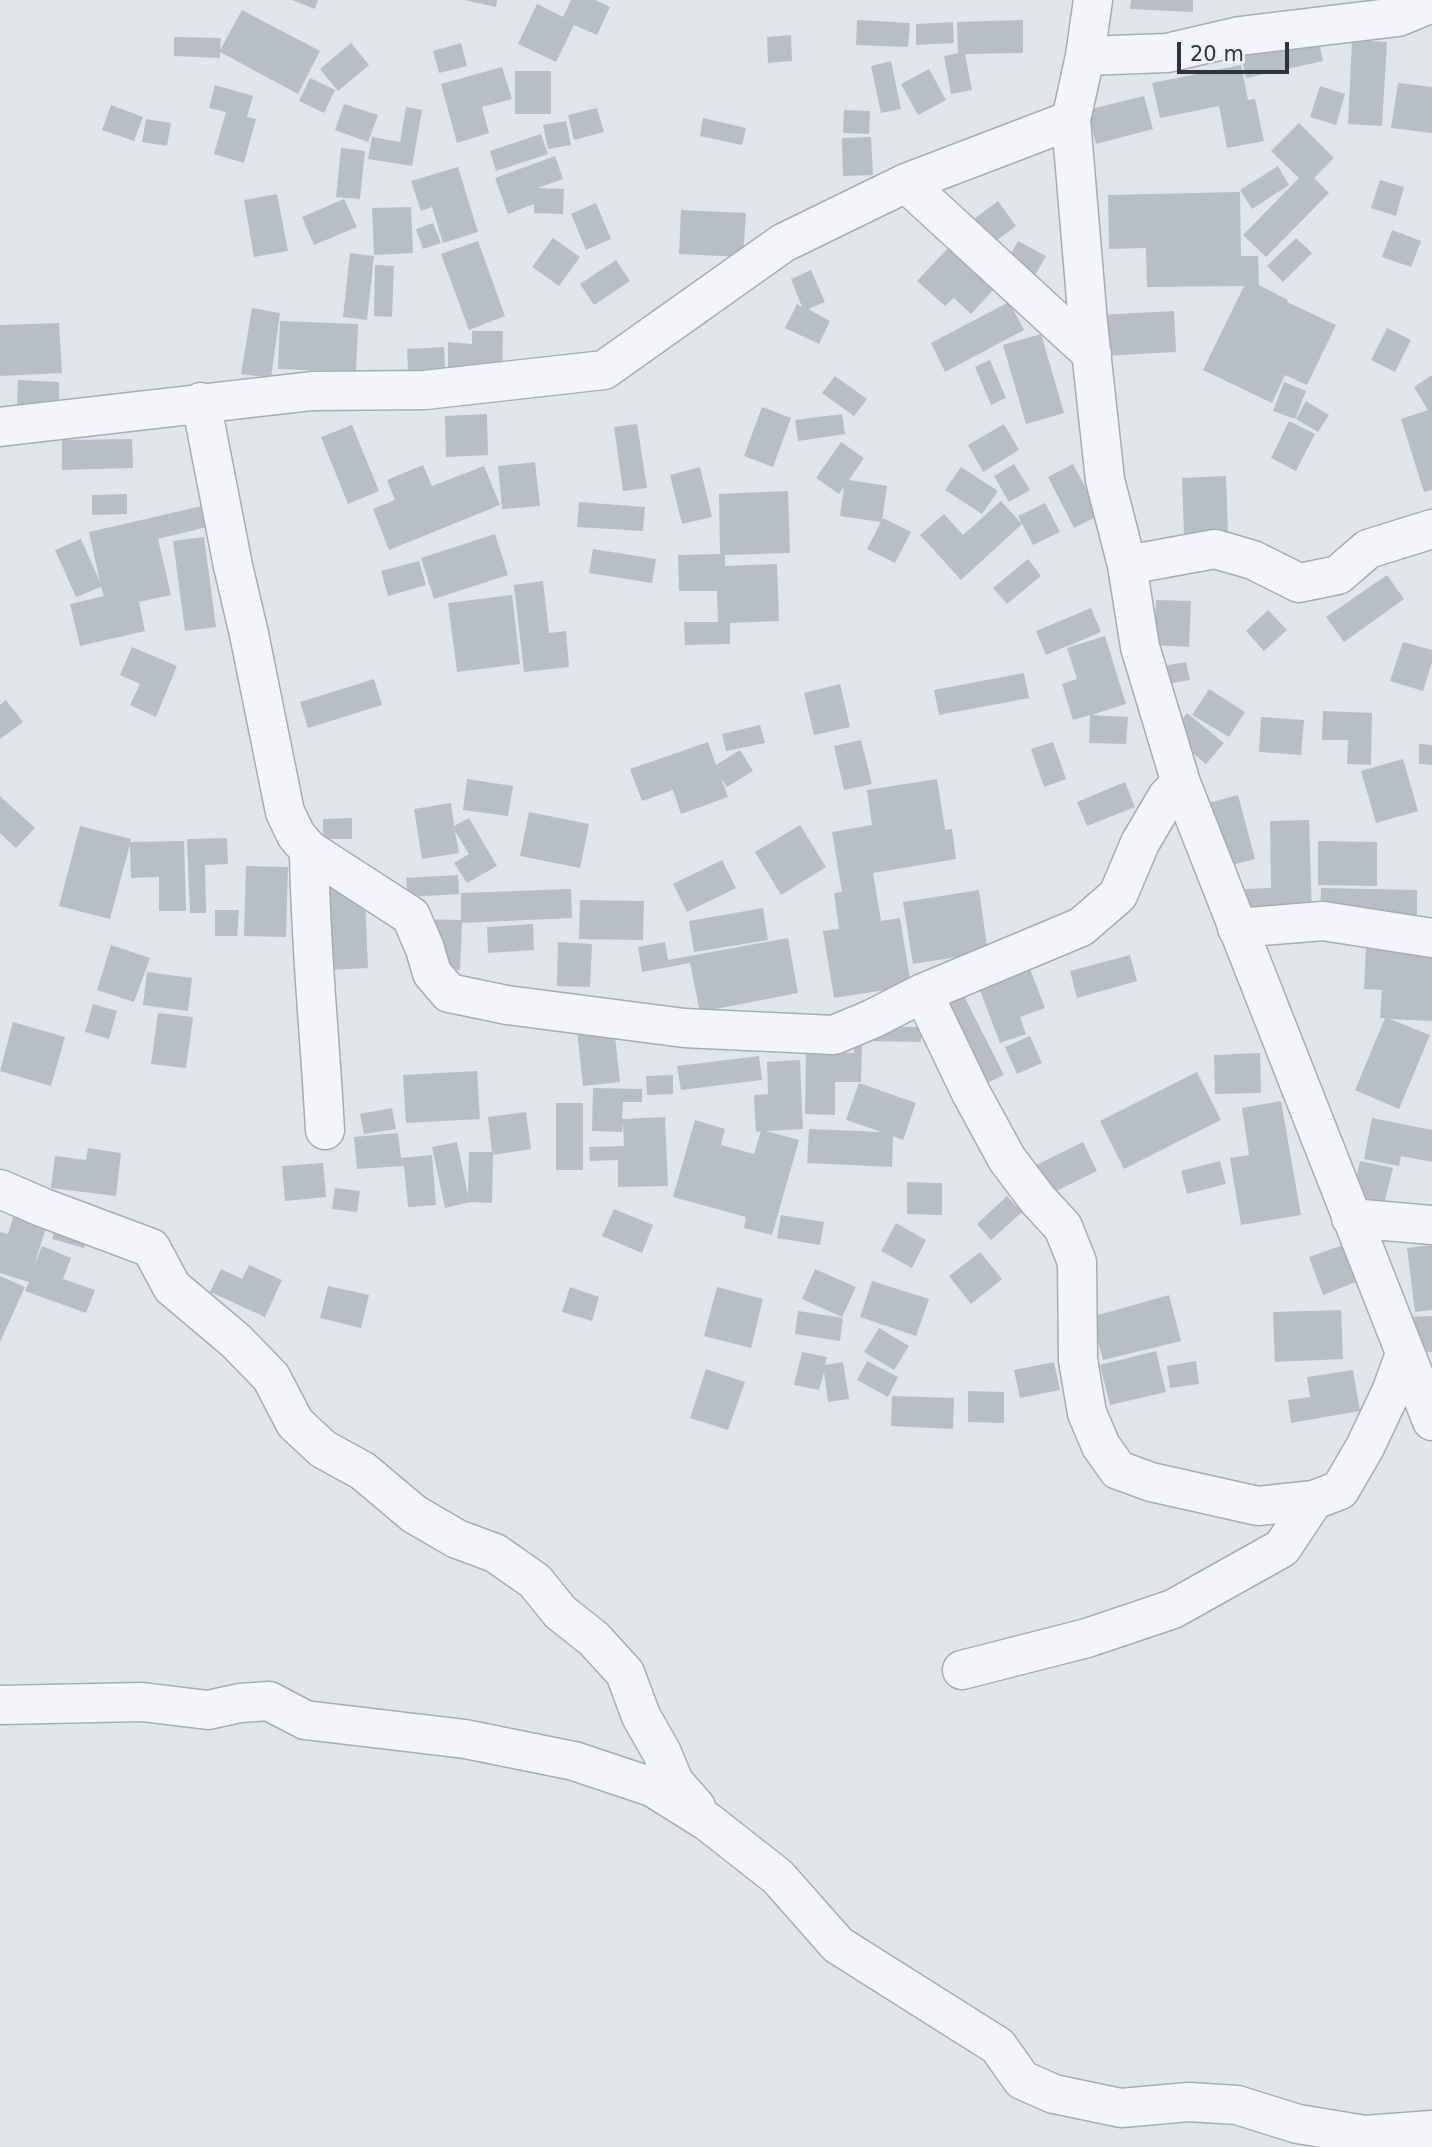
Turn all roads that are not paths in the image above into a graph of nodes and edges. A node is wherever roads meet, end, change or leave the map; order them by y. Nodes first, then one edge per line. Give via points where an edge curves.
1 (1093, 0) edge
2 (1432, 3) edge
3 (1086, 56) junction
4 (1071, 120) junction
5 (906, 183) junction
6 (1092, 354) junction
7 (201, 402) junction
8 (0, 426) edge
9 (1432, 529) edge
10 (1127, 565) junction
11 (1181, 783) junction
12 (309, 850) junction
13 (1237, 928) junction
14 (1432, 938) edge
15 (923, 993) junction
16 (325, 1130) dead end
17 (0, 1189) edge
18 (1351, 1218) junction
19 (1432, 1225) edge
20 (1405, 1354) junction
21 (1432, 1421) edge
22 (1314, 1500) junction
23 (962, 1670) dead end
24 (0, 1705) edge
25 (708, 1822) junction
26 (1432, 2130) edge

1 - 3 street
2 - 3 street via 1398,17 1240,36 1167,53
3 - 4 street
4 - 5 street
4 - 6 street
5 - 6 street
5 - 7 street via 783,243 604,370 425,390 312,391
6 - 10 street via 1105,480
7 - 8 street
7 - 12 street via 285,812
9 - 10 street via 1368,549 1338,575 1299,583 1253,560 1214,549
10 - 11 street via 1140,647
11 - 13 street
11 - 15 street via 1167,797 1140,842 1118,895 1081,927
12 - 15 street via 411,916 432,973 449,993 684,1028 834,1035
12 - 16 street
13 - 14 street via 1323,921
13 - 18 street
15 - 22 street via 1007,1159 1063,1227 1077,1262 1078,1360 1087,1413 1118,1470 1258,1506
17 - 25 street via 151,1248 172,1287 271,1377 295,1423 324,1449 363,1471 414,1514 457,1539 495,1553 536,1581 560,1612 594,1639 625,1673 640,1716 674,1782
18 - 19 street
18 - 20 street
20 - 21 street
20 - 22 street via 1365,1447 1340,1490
22 - 23 street via 1282,1548 1173,1609 1087,1638
24 - 25 street via 142,1702 208,1710 269,1700 305,1720 466,1739 574,1761 652,1787
25 - 26 street via 778,1877 838,1945 998,2046 1021,2080 1054,2094 1121,2108 1189,2102 1237,2105 1298,2124 1365,2136

